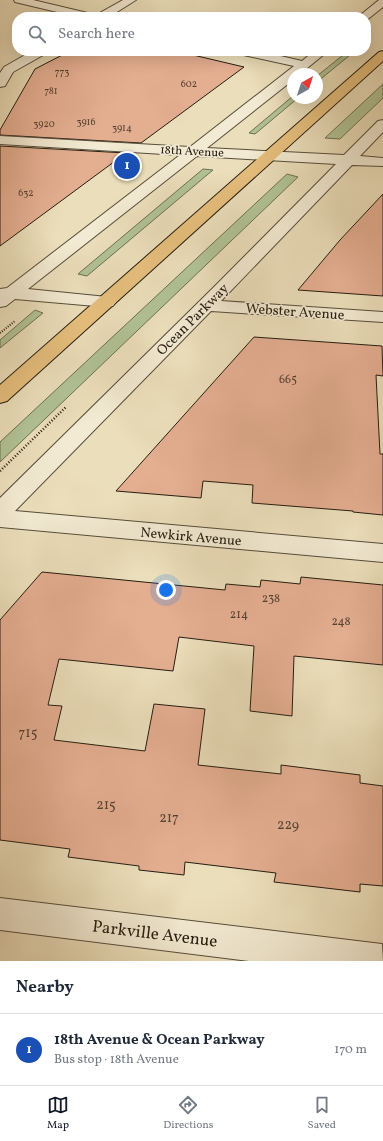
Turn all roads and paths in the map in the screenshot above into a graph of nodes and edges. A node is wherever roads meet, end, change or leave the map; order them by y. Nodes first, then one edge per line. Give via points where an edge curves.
1 (18, 0) edge
2 (131, 0) edge
3 (383, 2) edge
4 (70, 12) edge
5 (110, 12) edge
6 (370, 12) edge
7 (383, 55) edge
8 (32, 56) edge
9 (264, 56) edge
10 (316, 56) edge
11 (304, 65) junction
12 (0, 83) edge
13 (383, 124) edge
14 (0, 140) edge
15 (194, 151) junction
16 (270, 156) junction
17 (347, 160) junction
18 (383, 162) edge
19 (4, 296) edge
20 (107, 302) junction
21 (207, 305) junction
22 (383, 317) edge
23 (0, 396) edge
24 (0, 512) edge
25 (0, 518) edge
26 (383, 553) edge
27 (0, 914) edge
28 (382, 961) edge

1 - 4 street
2 - 5 street
3 - 6 street
7 - 16 main road
8 - 12 street via 8,70
9 - 11 street
10 - 11 street
11 - 15 street
13 - 17 street, Ocean Parkway
14 - 15 street, 18th Avenue
15 - 16 street, 18th Avenue
15 - 19 street
16 - 17 street, 18th Avenue
16 - 20 main road
17 - 18 street, 18th Avenue
17 - 21 street, Ocean Parkway
19 - 20 street
20 - 23 main road
21 - 22 street, Webster Avenue
21 - 24 street, Ocean Parkway
25 - 26 street, Newkirk Avenue
27 - 28 street, Parkville Avenue

